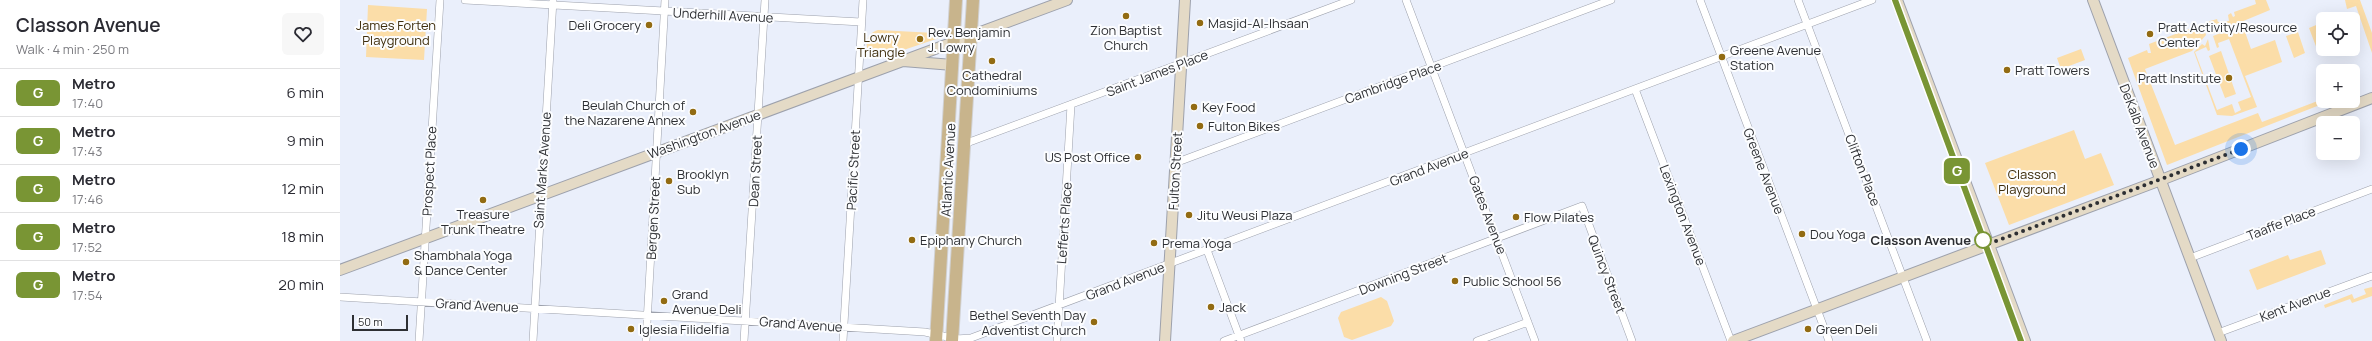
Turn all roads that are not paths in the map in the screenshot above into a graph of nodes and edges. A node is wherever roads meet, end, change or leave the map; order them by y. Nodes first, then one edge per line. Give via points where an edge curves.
1 (440, 0) edge
2 (465, 0) edge
3 (665, 0) edge
4 (764, 0) edge
5 (863, 0) edge
6 (956, 0) edge
7 (973, 0) edge
8 (1068, 0) edge
9 (1185, 0) edge
10 (1351, 0) edge
11 (1406, 0) edge
12 (1611, 0) edge
13 (1700, 0) edge
14 (1798, 0) edge
15 (1872, 0) edge
16 (1897, 0) edge
17 (2093, 0) edge
18 (553, 2) edge
19 (665, 11) junction
20 (764, 17) junction
21 (861, 22) junction
22 (1807, 24) junction
23 (971, 36) junction
24 (954, 42) junction
25 (1722, 56) junction
26 (899, 61) junction
27 (1181, 64) junction
28 (953, 65) junction
29 (1432, 67) junction
30 (859, 77) junction
31 (1636, 89) junction
32 (2372, 98) edge
33 (1071, 105) junction
34 (758, 114) junction
35 (964, 144) junction
36 (657, 151) junction
37 (1464, 154) junction
38 (1175, 163) junction
39 (2161, 180) junction
40 (2372, 189) edge
41 (541, 195) junction
42 (1582, 206) joint
43 (426, 237) junction
44 (1496, 238) junction
45 (1988, 244) junction
46 (1207, 250) junction
47 (2190, 258) junction
48 (1169, 264) junction
49 (340, 270) edge
50 (2372, 276) edge
51 (1903, 277) junction
52 (340, 297) edge
53 (422, 302) junction
54 (1059, 306) junction
55 (534, 309) junction
56 (1817, 309) junction
57 (647, 315) junction
58 (746, 321) junction
59 (1528, 322) junction
60 (844, 327) junction
61 (2220, 337) edge
62 (937, 338) edge
63 (1240, 338) edge
64 (952, 340) edge
65 (419, 341) edge
66 (533, 341) edge
67 (646, 341) edge
68 (744, 341) edge
69 (843, 341) edge
70 (1057, 341) edge
71 (1165, 341) edge
72 (1224, 341) edge
73 (1477, 341) edge
74 (1535, 341) edge
75 (1632, 341) edge
76 (1732, 341) edge
77 (1829, 341) edge
78 (1927, 341) edge
79 (2025, 341) edge

1 - 43 street, Prospect Place
2 - 18 street, Underhill Avenue
3 - 19 street, Bergen Street
4 - 20 street, Dean Street
5 - 21 street, Pacific Street
6 - 24 main road, Atlantic Avenue
7 - 23 main road, Atlantic Avenue
8 - 23 main road, Washington Avenue
9 - 27 main road, Fulton Street
10 - 27 street, Saint James Place
11 - 29 street, Gates Avenue
12 - 29 street, Cambridge Place
13 - 25 street, Greene Avenue
14 - 22 street, Clifton Place
15 - 22 street, Grand Avenue
16 - 45 main road
17 - 39 main road, DeKalb Avenue
18 - 19 street, Underhill Avenue
18 - 41 street, Saint Marks Avenue
19 - 20 street, Underhill Avenue
19 - 36 street, Bergen Street
20 - 21 street, Underhill Avenue
20 - 34 street, Dean Street
21 - 30 street, Pacific Street
22 - 25 street, Grand Avenue
22 - 51 street, Clifton Place
23 - 24 main road, Washington Avenue
23 - 35 main road, Atlantic Avenue
24 - 26 main road, Washington Avenue
24 - 28 main road, Atlantic Avenue
25 - 31 street, Grand Avenue
25 - 56 street, Greene Avenue
26 - 28 main road
26 - 30 main road, Washington Avenue
27 - 33 street, Saint James Place
27 - 38 main road, Fulton Street
28 - 62 main road, Atlantic Avenue
29 - 37 street, Gates Avenue
29 - 38 street, Cambridge Place
30 - 34 main road, Washington Avenue
30 - 60 street, Pacific Street
31 - 37 street, Grand Avenue
31 - 76 street, Lexington Avenue
32 - 39 main road
33 - 35 street, Saint James Place
33 - 54 street, Lefferts Place
34 - 36 main road, Washington Avenue
34 - 58 street, Dean Street
35 - 64 main road, Atlantic Avenue
36 - 41 main road, Washington Avenue
36 - 57 street, Bergen Street
37 - 44 street, Gates Avenue
37 - 46 street, Grand Avenue
38 - 48 main road, Fulton Street
39 - 45 main road
39 - 47 main road, DeKalb Avenue
40 - 47 street, Taaffe Place
41 - 43 main road, Washington Avenue
41 - 55 street, Saint Marks Avenue
42 - 44 street, Downing Street
42 - 75 street, Quincy Street
43 - 49 main road, Washington Avenue
43 - 53 street, Prospect Place
44 - 59 street, Gates Avenue
44 - 63 street, Downing Street
45 - 51 main road
45 - 79 main road
46 - 48 street, Grand Avenue
46 - 63 street
47 - 61 main road, DeKalb Avenue
48 - 54 street, Grand Avenue
48 - 71 main road, Fulton Street
50 - 61 street, Kent Avenue
51 - 56 main road
51 - 78 street, Clifton Place
52 - 53 street, Grand Avenue
53 - 55 street, Grand Avenue
53 - 65 street, Prospect Place
54 - 64 street, Grand Avenue via 971,338
54 - 70 street, Lefferts Place
55 - 57 street, Grand Avenue
55 - 66 street, Saint Marks Avenue
56 - 76 main road
56 - 77 street, Greene Avenue
57 - 58 street, Grand Avenue
57 - 67 street, Bergen Street
58 - 60 street, Grand Avenue
58 - 68 street, Dean Street
59 - 73 street
59 - 74 street, Gates Avenue
60 - 62 street, Grand Avenue via 925,332
60 - 69 street, Pacific Street
62 - 64 street, Grand Avenue
63 - 72 street, Downing Street

